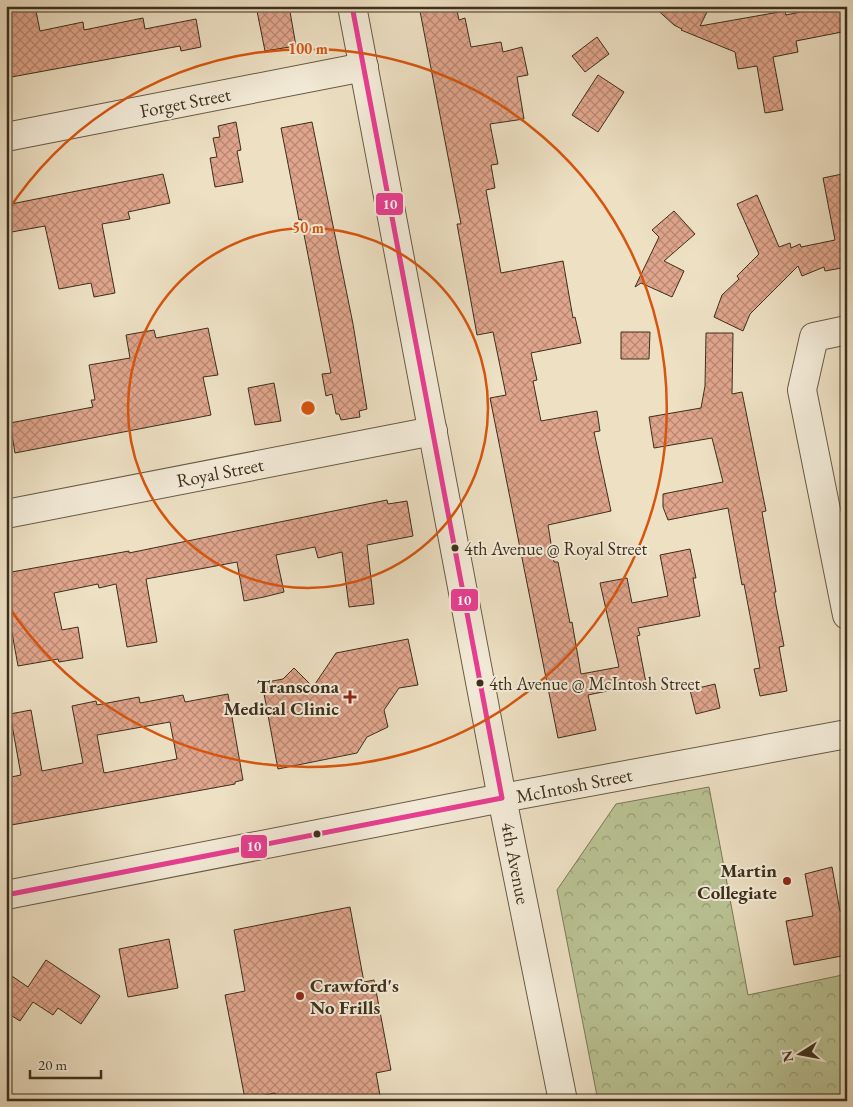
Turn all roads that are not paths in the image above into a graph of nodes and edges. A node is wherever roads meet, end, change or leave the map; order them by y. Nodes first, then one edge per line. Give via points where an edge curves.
1 (352, 6) edge
2 (364, 67) junction
3 (6, 137) edge
4 (847, 330) edge
5 (433, 432) junction
6 (6, 514) edge
7 (847, 615) edge
8 (847, 734) edge
9 (502, 798) junction
10 (6, 895) edge
11 (563, 1101) edge

1 - 2 street, 4th Avenue
2 - 3 street, Forget Street
2 - 5 street, 4th Avenue
4 - 7 street via 814,337 802,390
5 - 6 street, Royal Street
5 - 9 street, 4th Avenue
8 - 9 street, McIntosh Street
9 - 10 street, McIntosh Street
9 - 11 street, 4th Avenue

